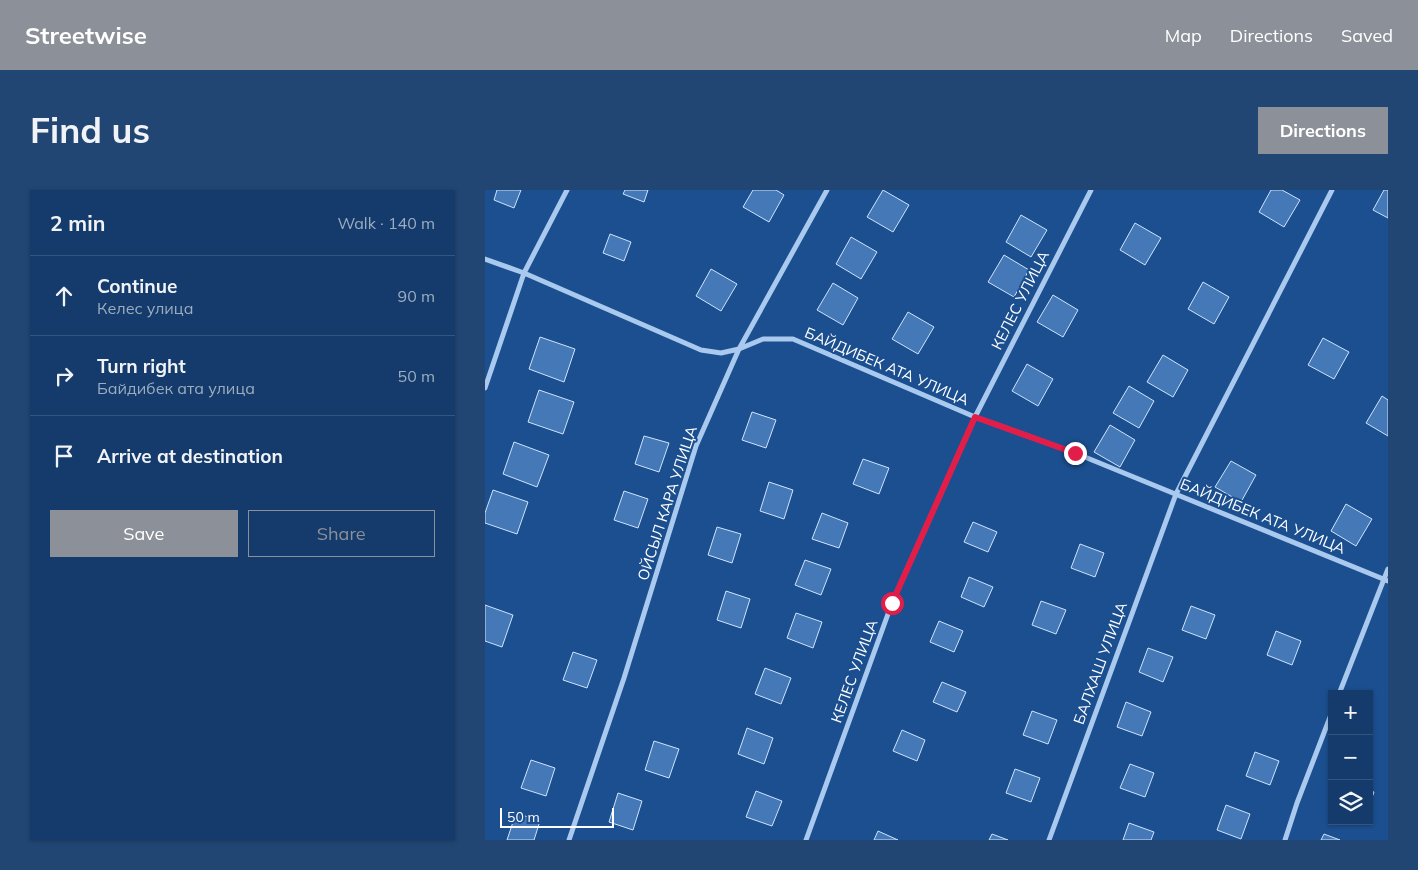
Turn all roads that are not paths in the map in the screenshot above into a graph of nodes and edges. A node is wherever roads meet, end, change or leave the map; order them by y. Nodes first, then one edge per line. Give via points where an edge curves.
1 (567, 190) edge
2 (827, 190) edge
3 (1091, 190) edge
4 (1332, 190) edge
5 (485, 259) edge
6 (524, 273) junction
7 (739, 349) junction
8 (485, 388) edge
9 (975, 417) junction
10 (1176, 494) junction
11 (1388, 569) edge
12 (1385, 580) edge
13 (1341, 690) edge
14 (1328, 722) edge
15 (569, 840) edge
16 (806, 840) edge
17 (1049, 840) edge
18 (1285, 840) edge

1 - 6 street
2 - 7 street, ОЙСЫЛ КАРА УЛИЦА
3 - 9 street, КЕЛЕС УЛИЦА
4 - 10 street, БАЛХАШ УЛИЦА
5 - 6 street, БАЙДИБЕК АТА УЛИЦА
6 - 7 street, БАЙДИБЕК АТА УЛИЦА via 701,350 721,353
6 - 8 street
7 - 9 street, БАЙДИБЕК АТА УЛИЦА via 763,340 793,339
7 - 15 street, ОЙСЫЛ КАРА УЛИЦА via 696,446 624,678
9 - 10 street, БАЙДИБЕК АТА УЛИЦА
9 - 16 street, КЕЛЕС УЛИЦА via 892,603
10 - 12 street, БАЙДИБЕК АТА УЛИЦА
10 - 17 street, БАЛХАШ УЛИЦА
11 - 12 street
12 - 13 street
14 - 18 street

